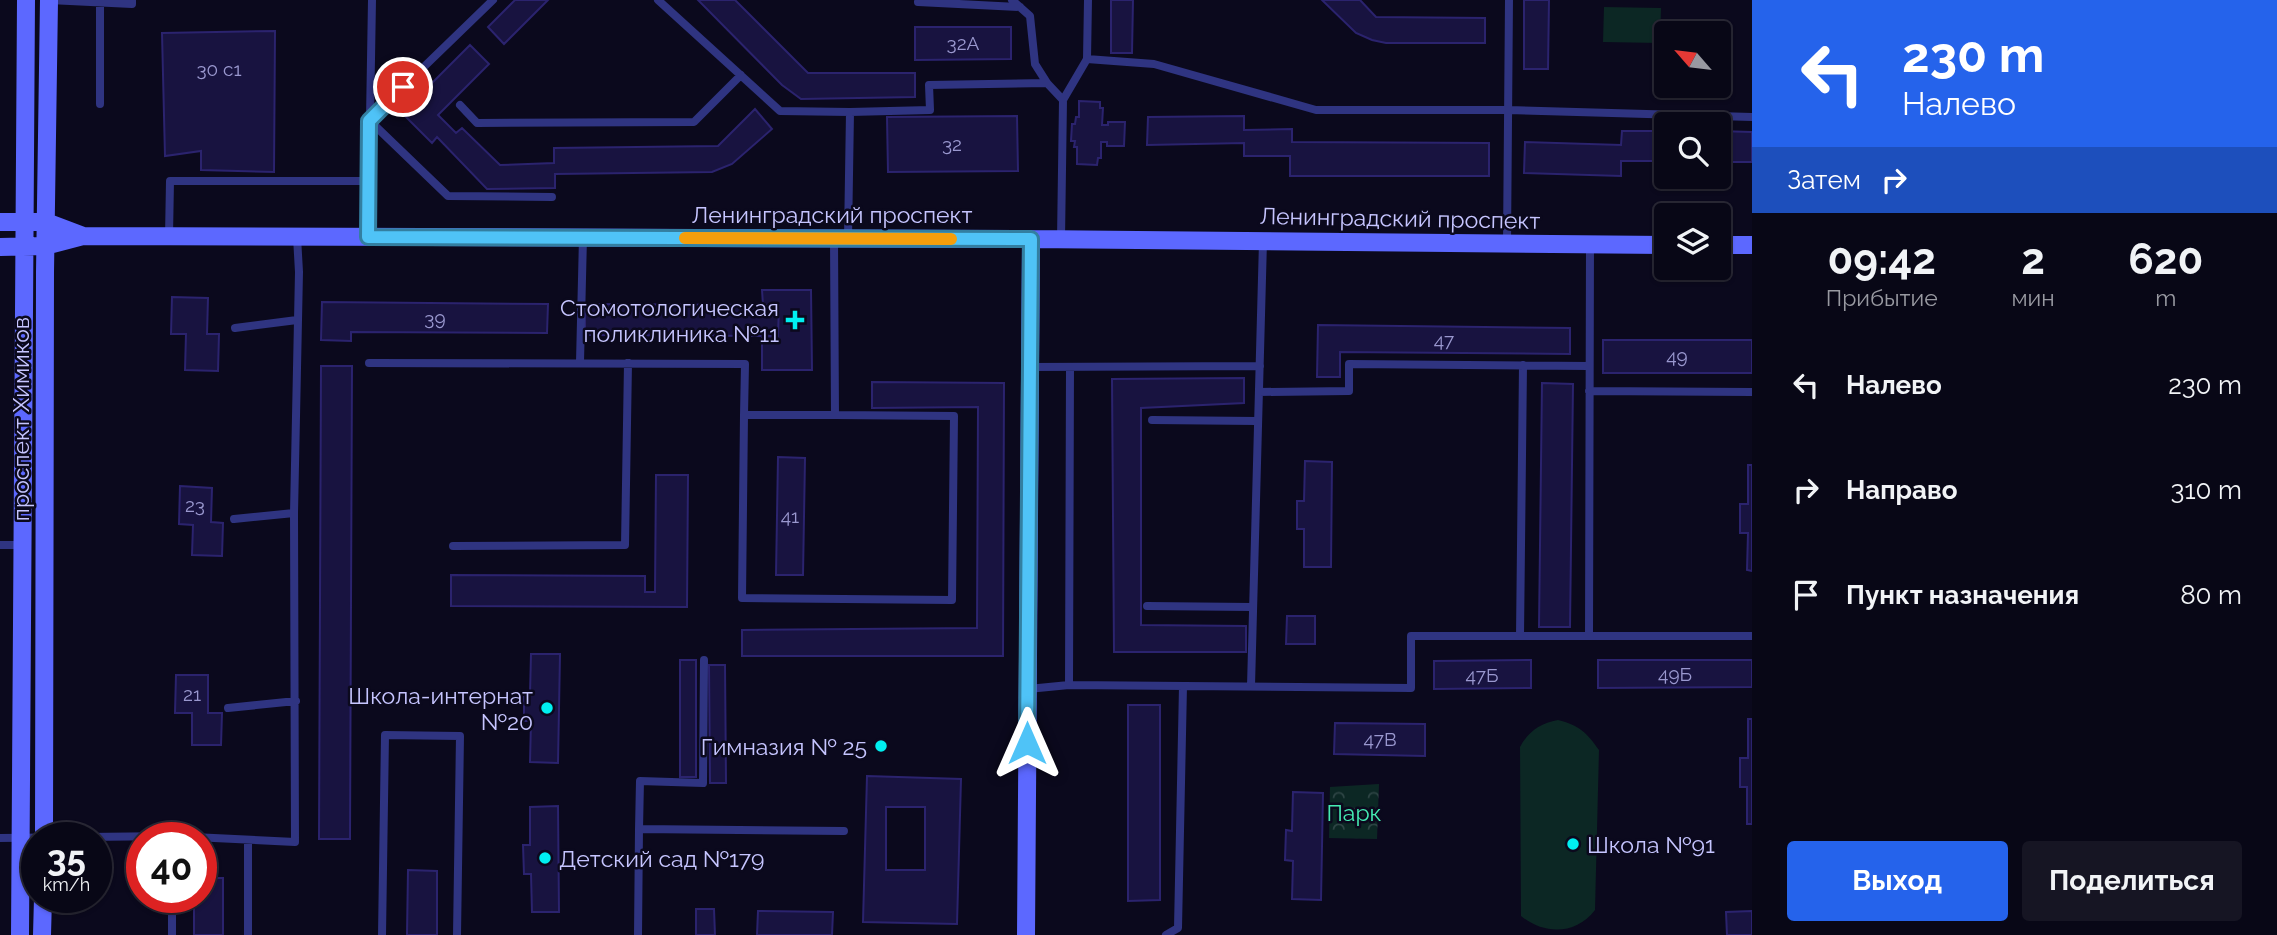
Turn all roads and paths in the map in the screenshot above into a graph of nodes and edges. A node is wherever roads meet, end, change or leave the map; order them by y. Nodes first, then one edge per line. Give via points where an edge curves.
1 (26, 0) edge
2 (49, 0) edge
3 (132, 0) edge
4 (372, 0) edge
5 (493, 0) edge
6 (658, 0) edge
7 (1088, 0) edge
8 (1508, 0) edge
9 (100, 2) edge
10 (918, 2) edge
11 (1016, 3) edge
12 (1087, 59) junction
13 (741, 75) junction
14 (1047, 83) junction
15 (1063, 100) junction
16 (100, 104) dead end
17 (460, 105) dead end
18 (1508, 110) junction
19 (850, 112) junction
20 (1752, 117) edge
21 (369, 121) junction
22 (368, 181) junction
23 (552, 197) dead end
24 (0, 222) edge
25 (25, 222) junction
26 (46, 222) junction
27 (83, 236) junction
28 (169, 236) junction
29 (297, 237) junction
30 (368, 237) junction
31 (583, 237) junction
32 (841, 238) junction
33 (1031, 239) junction
34 (1061, 239) junction
35 (1263, 241) junction
36 (1507, 243) junction
37 (1590, 244) junction
38 (1654, 245) edge
39 (1731, 245) edge
40 (46, 246) junction
41 (1752, 246) edge
42 (0, 247) edge
43 (25, 247) junction
44 (297, 320) junction
45 (235, 328) dead end
46 (580, 362) junction
47 (369, 363) dead end
48 (628, 363) junction
49 (1523, 365) junction
50 (1260, 366) junction
51 (1589, 366) junction
52 (1030, 367) junction
53 (1070, 367) junction
54 (1589, 391) junction
55 (1259, 392) junction
56 (1752, 392) edge
57 (744, 415) junction
58 (835, 415) junction
59 (1152, 420) dead end
60 (1257, 421) junction
61 (294, 513) junction
62 (234, 519) dead end
63 (0, 545) edge
64 (22, 545) junction
65 (453, 546) dead end
66 (1147, 606) dead end
67 (1252, 607) junction
68 (1520, 636) junction
69 (1589, 636) junction
70 (1752, 636) edge
71 (705, 660) dead end
72 (1069, 685) junction
73 (1183, 686) junction
74 (1251, 686) junction
75 (1028, 688) junction
76 (296, 701) junction
77 (228, 708) dead end
78 (21, 822) edge
79 (44, 822) edge
80 (639, 828) junction
81 (844, 831) dead end
82 (0, 838) edge
83 (21, 838) joint
84 (217, 839) edge
85 (248, 841) junction
86 (43, 913) edge
87 (172, 913) edge
88 (20, 935) edge
89 (42, 935) edge
90 (172, 935) edge
91 (248, 935) edge
92 (382, 935) edge
93 (457, 935) edge
94 (638, 935) edge
95 (1026, 935) edge
96 (1166, 935) edge

1 - 25 main road, проспект Химиков
2 - 9 lane
2 - 26 main road, проспект Химиков
3 - 9 lane via 132,4
4 - 21 lane
5 - 21 lane
6 - 13 lane
7 - 12 lane
8 - 18 lane
9 - 16 lane
10 - 11 lane
11 - 14 lane via 1030,16 1035,64
12 - 15 lane
12 - 18 lane via 1154,64 1316,110
13 - 17 lane via 694,122 477,123
13 - 19 lane via 780,111
14 - 15 lane
14 - 19 lane via 929,85 930,110
15 - 34 lane
18 - 20 lane
18 - 36 lane
19 - 32 lane
21 - 22 lane
21 - 23 lane via 448,196
22 - 28 lane via 170,180
22 - 30 lane
24 - 25 main road
25 - 26 main road
25 - 43 main road, проспект Химиков
26 - 27 main road
26 - 40 main road, проспект Химиков
27 - 28 main road, Ленинградский проспект
27 - 40 main road, Ленинградский проспект
28 - 29 main road, Ленинградский проспект
29 - 30 main road, Ленинградский проспект
29 - 44 lane
30 - 31 main road, Ленинградский проспект
31 - 32 main road, Ленинградский проспект
31 - 46 lane
32 - 33 main road, Ленинградский проспект
32 - 58 lane
33 - 34 main road, Ленинградский проспект
33 - 52 main road
34 - 35 main road, Ленинградский проспект
35 - 36 main road, Ленинградский проспект
35 - 50 lane
36 - 37 main road, Ленинградский проспект
37 - 38 main road, Ленинградский проспект
37 - 51 lane
39 - 41 main road
40 - 43 main road, Ленинградский проспект
40 - 79 main road, проспект Химиков
42 - 43 main road, Ленинградский проспект
43 - 64 main road, проспект Химиков
44 - 45 lane
44 - 61 lane
46 - 47 lane
46 - 48 lane
48 - 57 lane via 745,364
48 - 65 lane via 625,545
49 - 51 lane
49 - 55 lane via 1349,364 1349,391
49 - 68 lane
50 - 53 lane
50 - 55 lane
51 - 54 lane
52 - 53 lane
52 - 75 main road
53 - 72 lane
54 - 56 lane
54 - 69 lane
55 - 60 lane
57 - 58 lane
57 - 58 lane via 742,598 952,600 954,416
59 - 60 lane
60 - 67 lane
61 - 62 lane
61 - 76 lane
63 - 64 lane
64 - 78 main road, проспект Химиков
66 - 67 lane
67 - 74 lane
68 - 69 lane
68 - 74 lane via 1411,636 1411,688
69 - 70 lane
71 - 80 lane via 703,783 640,781
72 - 73 lane
72 - 75 lane
73 - 74 lane
73 - 96 lane via 1178,928
75 - 95 main road
76 - 77 lane
76 - 85 lane via 295,842
80 - 81 lane
80 - 94 lane
82 - 83 lane
83 - 88 main road, проспект Химиков
84 - 85 lane
85 - 91 lane
86 - 89 main road
87 - 90 lane
92 - 93 lane via 385,735 460,736

